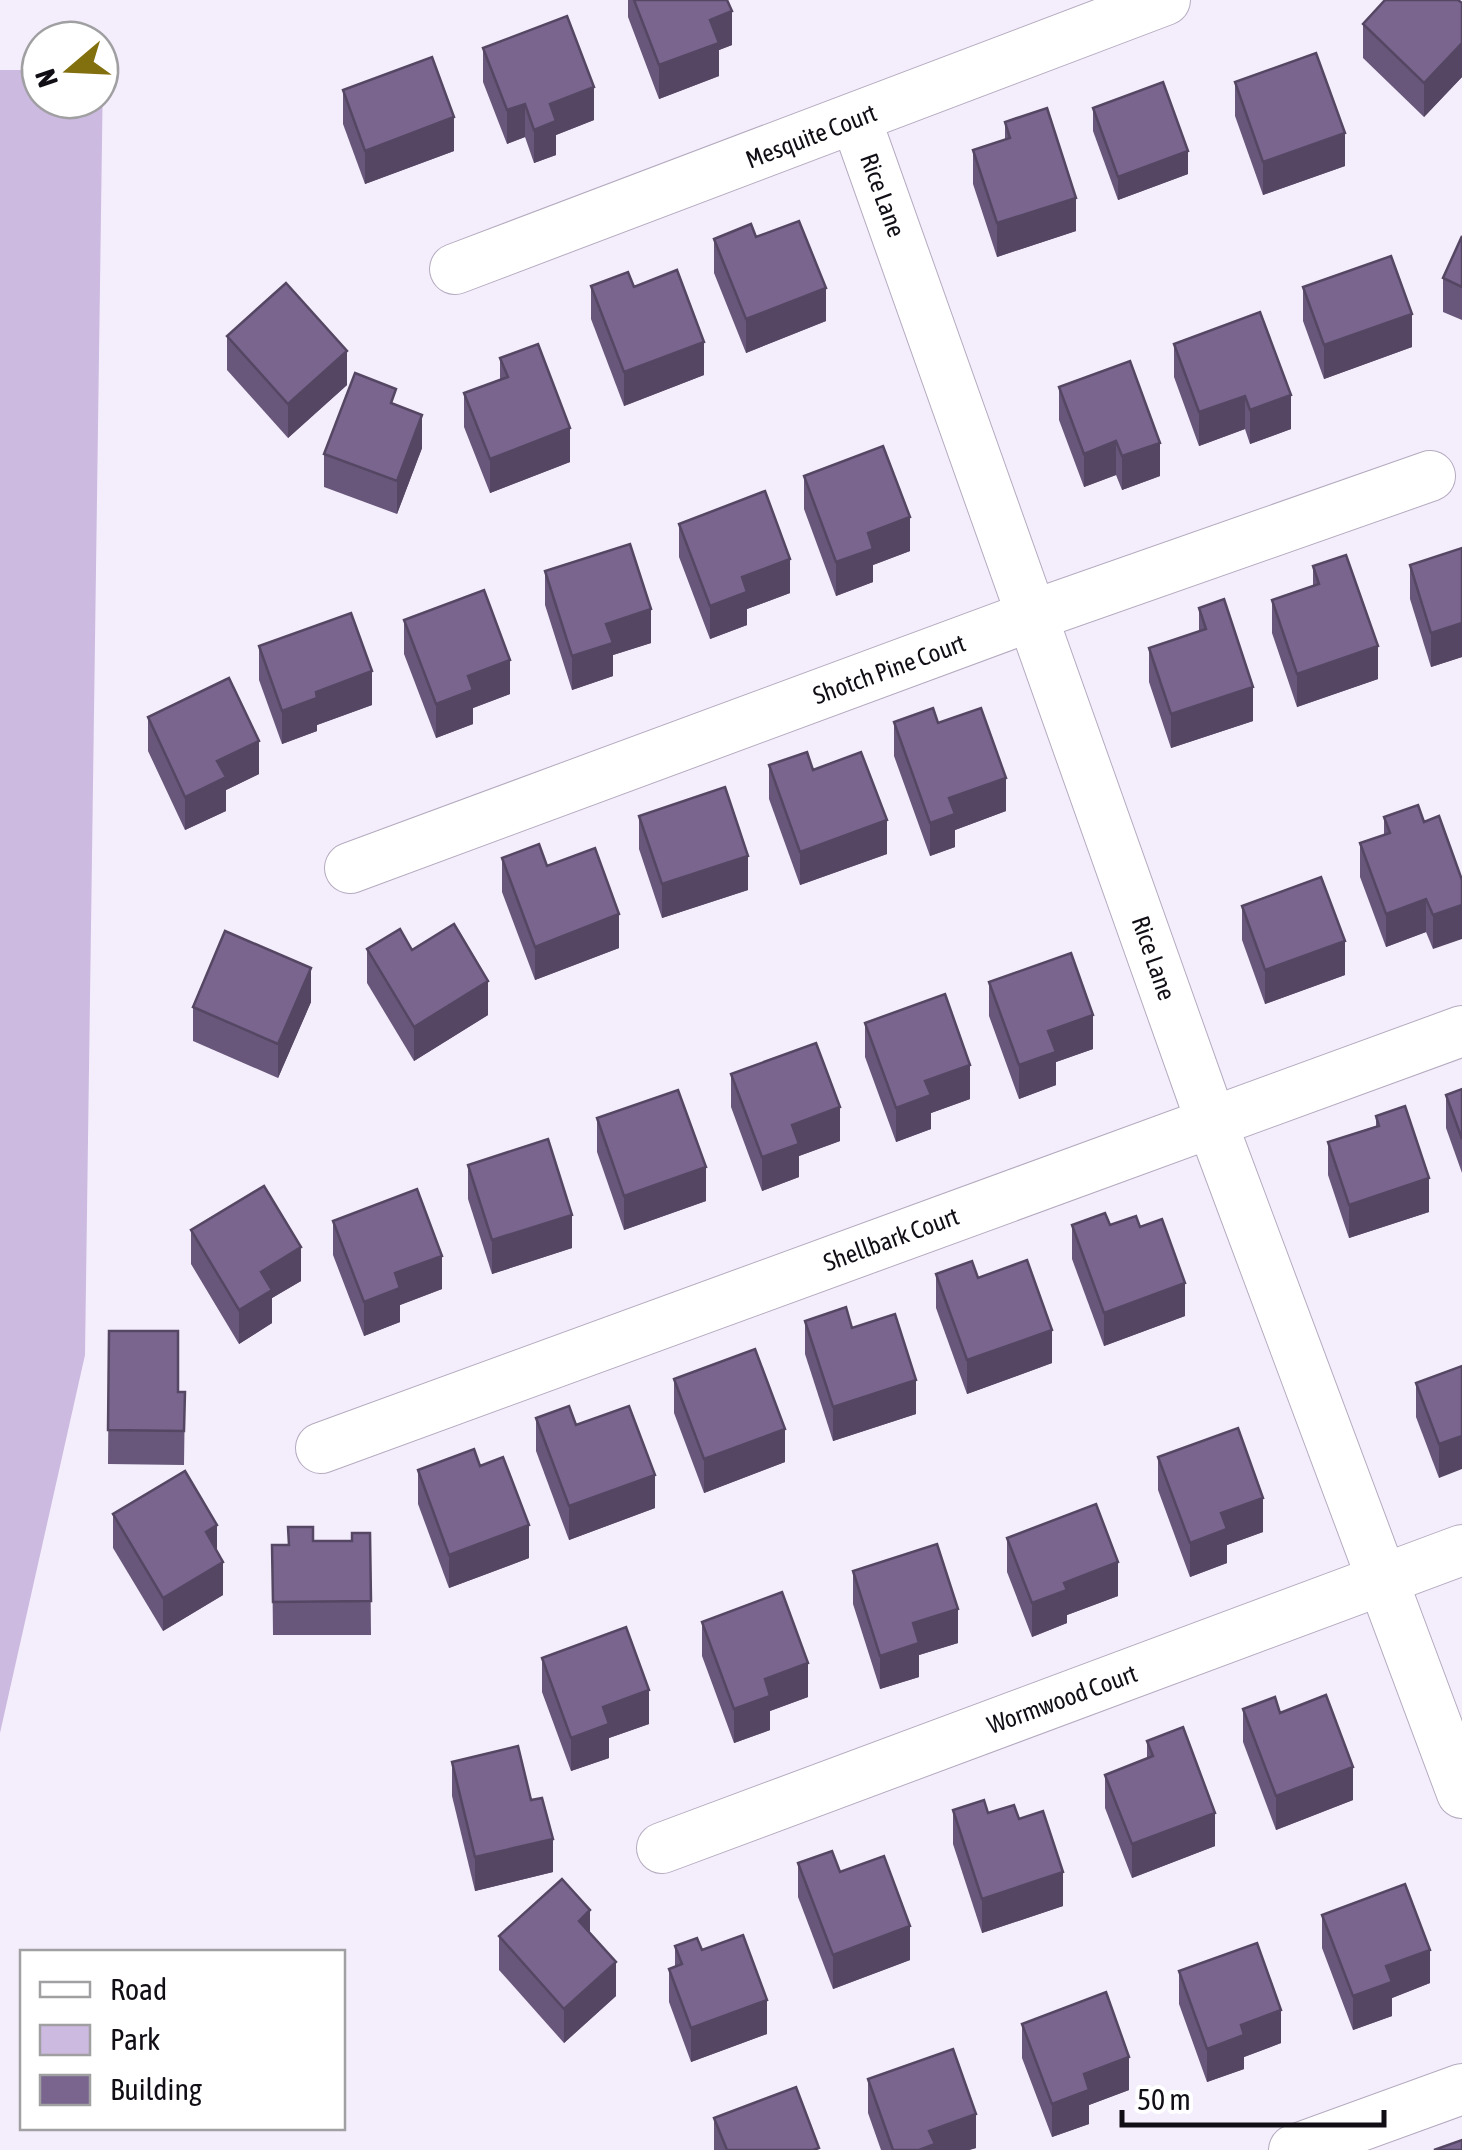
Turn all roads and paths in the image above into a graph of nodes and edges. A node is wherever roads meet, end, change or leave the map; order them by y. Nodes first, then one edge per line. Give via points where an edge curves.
1 (1166, 0) edge
2 (856, 120) junction
3 (455, 269) dead end
4 (1430, 476) dead end
5 (1034, 615) junction
6 (350, 868) dead end
7 (1462, 1031) edge
8 (1211, 1121) junction
9 (321, 1448) dead end
10 (1462, 1550) edge
11 (1381, 1580) junction
12 (1462, 1793) edge
13 (662, 1848) dead end
14 (1462, 2089) edge
15 (1294, 2150) edge

1 - 2 street, Mesquite Court
2 - 3 street, Mesquite Court
2 - 5 street, Rice Lane
4 - 5 street, Shotch Pine Court
5 - 6 street, Shotch Pine Court
5 - 8 street, Rice Lane
7 - 8 street, Shellbark Court
8 - 9 street, Shellbark Court
8 - 11 street, Rice Lane
10 - 11 street, Wormwood Court
11 - 12 street, Rice Lane
11 - 13 street, Wormwood Court
14 - 15 street

